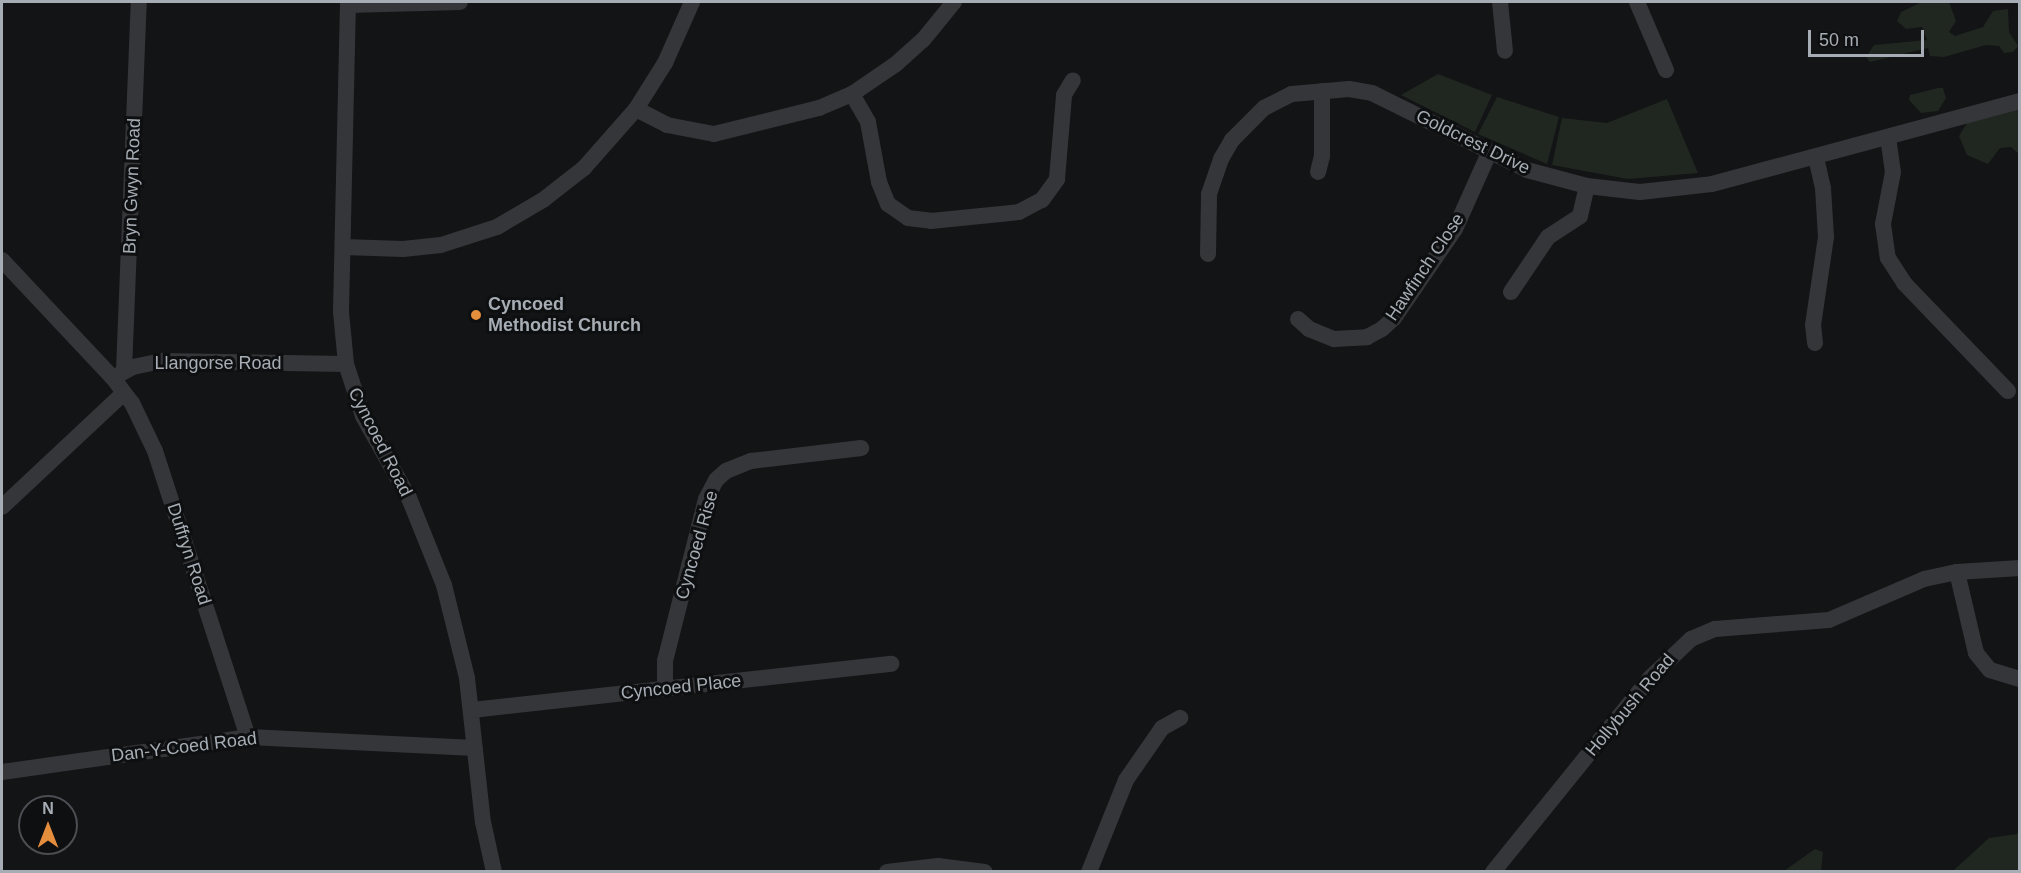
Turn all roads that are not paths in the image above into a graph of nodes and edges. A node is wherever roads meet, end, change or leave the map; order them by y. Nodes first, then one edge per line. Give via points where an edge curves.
1 (139, 2) edge
2 (460, 2) edge
3 (692, 2) edge
4 (954, 2) edge
5 (1500, 2) edge
6 (1637, 2) edge
7 (348, 3) edge
8 (1505, 51) dead end
9 (1666, 70) dead end
10 (1073, 80) dead end
11 (1322, 91) junction
12 (852, 94) junction
13 (2019, 101) edge
14 (636, 110) junction
15 (1888, 137) junction
16 (1489, 153) junction
17 (1816, 157) junction
18 (1318, 172) dead end
19 (1587, 186) junction
20 (343, 247) junction
21 (1208, 254) dead end
22 (2, 260) edge
23 (1511, 292) dead end
24 (1298, 319) dead end
25 (1815, 343) dead end
26 (345, 364) junction
27 (119, 374) junction
28 (2008, 391) dead end
29 (124, 393) junction
30 (861, 448) dead end
31 (2, 507) edge
32 (2019, 567) edge
33 (1958, 572) junction
34 (891, 664) dead end
35 (2019, 679) edge
36 (665, 688) junction
37 (472, 710) junction
38 (1180, 718) dead end
39 (248, 737) junction
40 (475, 748) junction
41 (2, 772) edge
42 (494, 872) edge
43 (887, 872) edge
44 (985, 872) edge
45 (1089, 872) edge
46 (1493, 872) edge

1 - 27 street, Bryn Gwyn Road
2 - 7 street
3 - 14 street via 665,63
4 - 12 street via 923,40
5 - 8 street
6 - 9 street
7 - 20 street, Cyncoed Road
10 - 12 street via 1064,95 1057,178 1042,200 1019,212 931,221 908,218 888,204 879,182 872,134
11 - 16 street, Goldcrest Drive via 1349,89 1372,93
11 - 18 street via 1322,156
11 - 21 street, Goldcrest Drive via 1277,100 1232,140 1209,194
12 - 14 street via 787,118 714,134 667,125
13 - 15 street, Goldcrest Drive
14 - 20 street via 568,182 520,216 497,227 424,248
15 - 17 street, Goldcrest Drive
15 - 28 street via 1893,172 1883,224 1888,258 1904,283
16 - 19 street, Goldcrest Drive via 1527,170
16 - 24 street, Hawfinch Close via 1455,229 1394,318 1382,329 1367,337 1334,339 1309,329
17 - 19 street, Goldcrest Drive via 1681,189 1640,192
17 - 25 street via 1823,188 1826,237 1813,325
19 - 23 street via 1580,216 1548,237
20 - 26 street, Cyncoed Road via 341,312
22 - 27 street
26 - 27 street, Llangorse Road via 162,361
26 - 37 street, Cyncoed Road via 363,416 409,498 433,552 452,614
27 - 29 street, Duffryn Road
29 - 31 street
29 - 39 street, Duffryn Road via 164,474
30 - 36 street, Cyncoed Rise via 752,461 737,465 716,480 706,499 665,661
32 - 33 street, Hollybush Road
33 - 35 street via 1976,653 1990,670
33 - 46 street, Hollybush Road via 1895,590 1829,620 1715,629 1691,639 1650,678
34 - 36 street, Cyncoed Place
36 - 37 street, Cyncoed Place
37 - 40 street, Cyncoed Road
38 - 45 street via 1162,728 1126,780
39 - 40 street, Dan-Y-Coed Road
39 - 41 street, Dan-Y-Coed Road
40 - 42 street, Cyncoed Road via 483,822
43 - 44 street via 938,866

